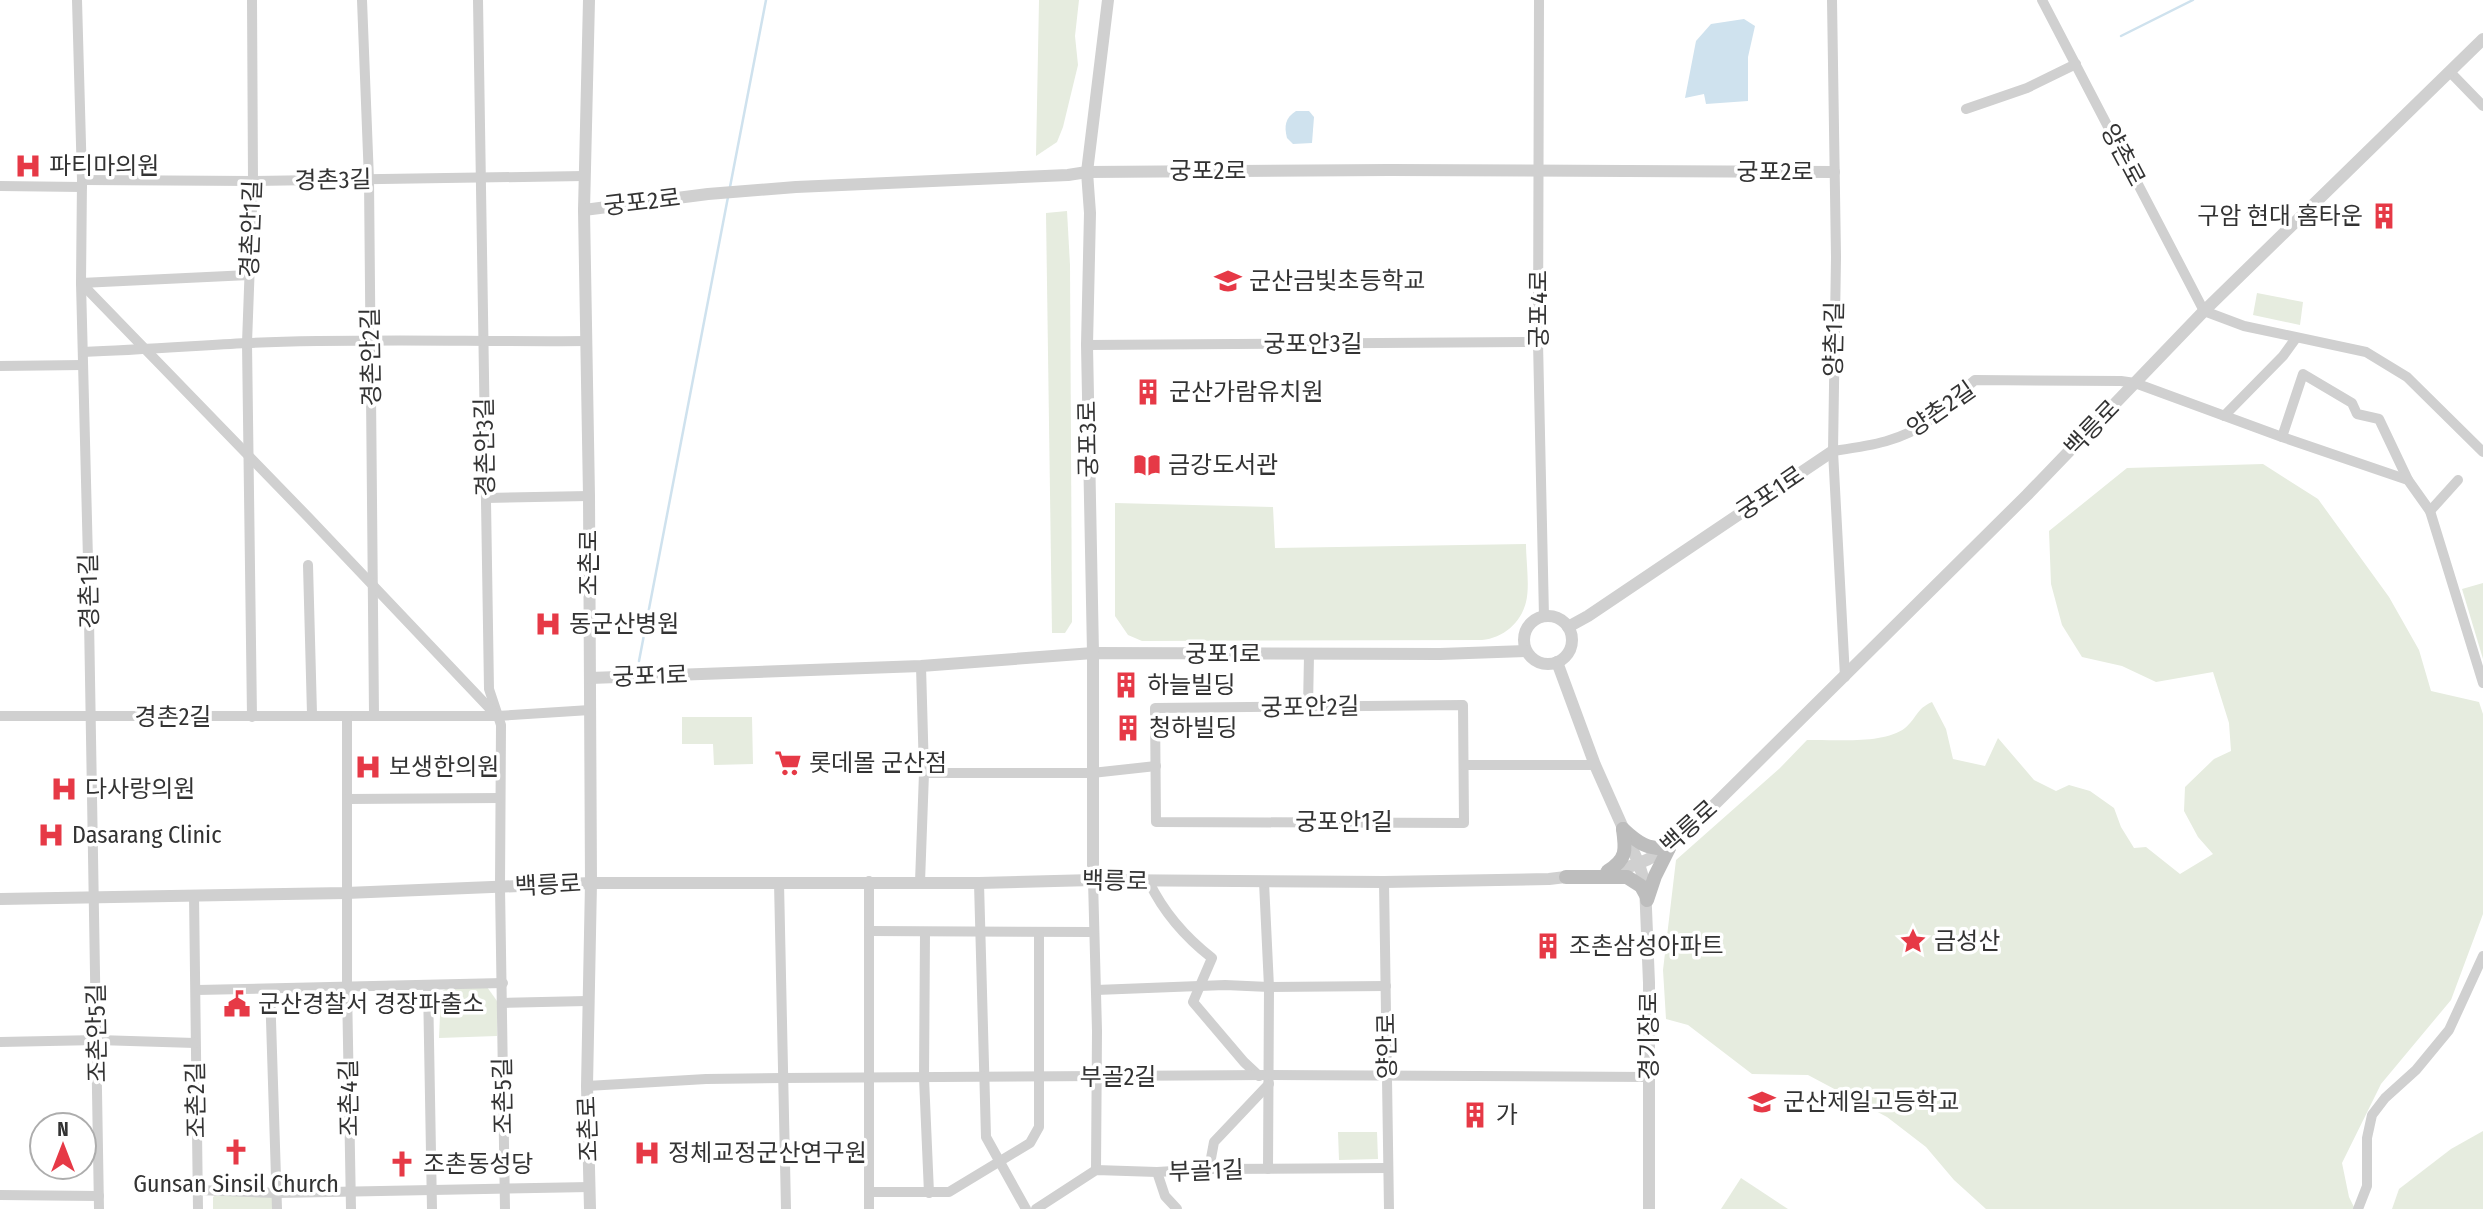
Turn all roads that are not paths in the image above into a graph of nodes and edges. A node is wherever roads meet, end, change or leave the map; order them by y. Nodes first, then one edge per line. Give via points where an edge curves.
1 (76, 0) edge
2 (252, 0) edge
3 (362, 0) edge
4 (478, 0) edge
5 (589, 0) edge
6 (1108, 0) edge
7 (1539, 0) edge
8 (1832, 0) edge
9 (2042, 0) edge
10 (2483, 38) edge
11 (2076, 64) junction
12 (2450, 72) junction
13 (2483, 106) edge
14 (1966, 109) dead end
15 (1539, 170) junction
16 (1087, 172) junction
17 (1834, 172) junction
18 (584, 176) junction
19 (479, 178) junction
20 (369, 180) junction
21 (253, 181) junction
22 (82, 183) junction
23 (0, 186) edge
24 (584, 210) junction
25 (249, 275) junction
26 (81, 283) junction
27 (2204, 311) junction
28 (2296, 338) junction
29 (371, 341) junction
30 (587, 341) junction
31 (483, 342) junction
32 (1538, 342) junction
33 (247, 343) junction
34 (1087, 345) junction
35 (148, 350) junction
36 (83, 352) junction
37 (83, 365) junction
38 (0, 366) edge
39 (2135, 383) junction
40 (2224, 416) junction
41 (2282, 437) junction
42 (1833, 451) junction
43 (2483, 452) edge
44 (249, 457) junction
45 (2408, 480) junction
46 (2458, 480) dead end
47 (589, 496) junction
48 (486, 498) junction
49 (2430, 511) junction
50 (309, 565) dead end
51 (374, 587) junction
52 (1544, 617) junction
53 (1568, 627) junction
54 (1526, 650) junction
55 (1093, 653) junction
56 (1309, 655) junction
57 (1557, 662) junction
58 (920, 666) junction
59 (1845, 677) junction
60 (590, 678) junction
61 (2483, 683) edge
62 (1308, 707) junction
63 (590, 710) junction
64 (312, 715) junction
65 (374, 715) junction
66 (0, 716) edge
67 (90, 716) junction
68 (347, 716) junction
69 (496, 716) junction
70 (252, 717) junction
71 (1464, 765) junction
72 (1595, 765) junction
73 (1156, 766) junction
74 (924, 773) junction
75 (1092, 773) junction
76 (500, 798) junction
77 (348, 799) junction
78 (1623, 829) junction
79 (1668, 848) junction
80 (1639, 864) junction
81 (1608, 871) junction
82 (1566, 877) junction
83 (1094, 880) junction
84 (869, 881) junction
85 (1264, 881) junction
86 (779, 882) junction
87 (920, 882) junction
88 (1149, 882) junction
89 (1384, 882) junction
90 (591, 883) junction
91 (979, 883) junction
92 (500, 887) junction
93 (346, 893) junction
94 (194, 895) junction
95 (0, 899) edge
96 (94, 899) junction
97 (1647, 899) junction
98 (869, 930) junction
99 (925, 932) junction
100 (1094, 932) junction
101 (981, 933) junction
102 (1039, 933) junction
103 (2483, 956) edge
104 (503, 983) junction
105 (428, 985) junction
106 (1201, 986) junction
107 (1386, 986) junction
108 (347, 987) junction
109 (1269, 987) junction
110 (270, 989) junction
111 (197, 990) junction
112 (1096, 990) junction
113 (587, 1001) junction
114 (502, 1003) junction
115 (98, 1040) junction
116 (0, 1042) edge
117 (195, 1043) junction
118 (1388, 1076) junction
119 (868, 1077) junction
120 (1097, 1077) junction
121 (1649, 1077) junction
122 (782, 1078) junction
123 (924, 1078) junction
124 (984, 1078) junction
125 (1040, 1078) junction
126 (1265, 1078) junction
127 (587, 1086) junction
128 (999, 1162) junction
129 (1388, 1168) junction
130 (1209, 1169) junction
131 (1268, 1169) junction
132 (1096, 1170) junction
133 (1157, 1172) junction
134 (590, 1187) junction
135 (504, 1188) junction
136 (431, 1189) junction
137 (198, 1190) junction
138 (350, 1191) junction
139 (869, 1192) junction
140 (277, 1193) junction
141 (929, 1193) junction
142 (0, 1195) edge
143 (99, 1196) junction
144 (99, 1209) edge
145 (198, 1209) edge
146 (277, 1209) edge
147 (351, 1209) edge
148 (432, 1209) edge
149 (505, 1209) edge
150 (590, 1209) edge
151 (786, 1209) edge
152 (869, 1209) edge
153 (1026, 1209) edge
154 (1036, 1209) edge
155 (1177, 1209) edge
156 (1389, 1209) edge
157 (1649, 1209) edge
158 (2358, 1209) edge

1 - 22 street, 경촌1길
2 - 21 street, 경촌안1길
3 - 20 street, 경촌안2길
4 - 19 street, 경촌안3길
5 - 18 street, 조촌로
6 - 16 street, 궁포3로
7 - 15 street, 궁포4로
8 - 17 street, 양촌1길
9 - 11 street, 양촌로
10 - 12 street, 백릉로
11 - 14 street via 2027,88
11 - 27 street, 양촌로
12 - 13 street
12 - 27 street, 백릉로
15 - 16 street, 궁포2로
15 - 17 street, 궁포2로
15 - 32 street, 궁포4로
16 - 24 street, 궁포2로 via 796,187
16 - 34 street, 궁포3로
17 - 42 street, 양촌1길
18 - 19 street, 경촌3길
18 - 24 street, 조촌로
19 - 20 street, 경촌3길
19 - 31 street, 경촌안3길
20 - 21 street, 경촌3길
20 - 29 street, 경촌안2길
21 - 22 street, 경촌3길
21 - 25 street, 경촌안1길
22 - 23 street, 경촌3길
22 - 26 street, 경촌1길
24 - 30 street, 조촌로
25 - 26 street
25 - 33 street, 경촌안1길
26 - 35 street
26 - 36 street, 경촌1길
27 - 28 street
27 - 39 street, 백릉로
28 - 40 street
28 - 43 street via 2376,358 2407,377
29 - 31 street
29 - 33 street
29 - 51 street, 경촌안2길
30 - 31 street
30 - 47 street, 조촌로
31 - 48 street, 경촌안3길
32 - 34 street, 궁포안3길
32 - 52 street, 궁포4로
33 - 35 street
33 - 44 street, 경촌안1길
34 - 55 street, 궁포3로
35 - 36 street
35 - 44 street
36 - 37 street, 경촌1길
37 - 38 street
37 - 67 street, 경촌1길
39 - 40 street, 양촌2길
39 - 42 street, 양촌2길 via 1975,380 1929,422 1904,436
39 - 59 street, 백릉로
40 - 41 street, 양촌2길
41 - 45 street, 양촌2길
41 - 45 street via 2303,374 2352,403 2357,414 2379,419
42 - 53 street, 궁포1로
42 - 59 street, 양촌1길
44 - 51 street
44 - 70 street, 경촌안1길
45 - 49 street
46 - 49 street
47 - 48 street
47 - 60 street, 조촌로
48 - 69 street, 경촌안3길 via 489,689
49 - 61 street
50 - 64 street
51 - 65 street, 경촌안2길
51 - 69 street
52 - 53 street via 1557,618
52 - 54 street via 1527,629
53 - 57 street via 1570,647
54 - 56 street, 궁포1로
54 - 57 street via 1543,663
55 - 56 street, 궁포1로
55 - 58 street, 궁포1로
55 - 75 street, 궁포3로
56 - 62 street
57 - 72 street
58 - 60 street, 궁포1로
58 - 74 street
59 - 79 street, 백릉로
60 - 63 street, 조촌로
62 - 71 street, 궁포안2길 via 1463,705
62 - 73 street, 궁포안2길 via 1155,708
63 - 69 street, 경촌2길
63 - 90 street, 조촌로
64 - 68 street, 경촌2길
64 - 70 street, 경촌2길
65 - 68 street, 경촌2길
65 - 69 street, 경촌2길
66 - 67 street, 경촌2길
67 - 70 street, 경촌2길
67 - 96 street, 경촌1길
68 - 77 street
69 - 76 street via 501,725
71 - 72 street
71 - 73 street, 궁포안1길 via 1464,823 1156,822
72 - 78 street
73 - 75 street
74 - 75 street
74 - 87 street
75 - 83 street, 궁포3로
76 - 77 street
76 - 92 street, 백릉로
77 - 93 street
78 - 79 main road via 1637,842
78 - 80 street
78 - 81 main road via 1625,855
79 - 80 street, 백릉로
79 - 97 main road
80 - 81 street, 백릉로
80 - 97 street, 경기장로
81 - 82 street, 백릉로
82 - 89 street, 백릉로
82 - 97 main road via 1627,877 1641,887
83 - 88 street, 백릉로
83 - 91 street, 백릉로
83 - 100 street
84 - 86 street, 백릉로
84 - 87 street, 백릉로
84 - 98 street
85 - 88 street, 백릉로
85 - 89 street, 백릉로
85 - 109 street
86 - 90 street, 백릉로
86 - 122 street
87 - 91 street, 백릉로
88 - 106 street via 1185,936 1212,958
89 - 107 street, 양안로
90 - 92 street, 백릉로
90 - 113 street, 조촌로
91 - 101 street
92 - 93 street, 백릉로
92 - 104 street, 조촌5길
93 - 94 street, 백릉로
93 - 108 street, 조촌4길
94 - 96 street, 백릉로
94 - 111 street, 조촌2길
95 - 96 street, 백릉로
96 - 115 street, 조촌안5길
97 - 121 street, 경기장로
98 - 99 street
98 - 119 street
99 - 101 street
99 - 123 street
100 - 102 street
100 - 112 street
101 - 102 street
101 - 124 street
102 - 125 street
103 - 158 street via 2449,1030 2372,1115 2367,1186
104 - 105 street
104 - 114 street, 조촌5길
105 - 108 street
105 - 136 street
106 - 109 street
106 - 112 street
106 - 126 street via 1193,1002 1244,1062
107 - 109 street
107 - 118 street, 양안로
108 - 110 street
108 - 138 street, 조촌4길
109 - 126 street
110 - 111 street
110 - 140 street
111 - 117 street, 조촌2길
112 - 120 street
113 - 114 street
113 - 127 street, 조촌로
114 - 135 street, 조촌5길
115 - 116 street
115 - 117 street
115 - 143 street, 조촌안5길
117 - 137 street, 조촌2길
118 - 121 street, 부골2길
118 - 126 street, 부골2길
118 - 129 street, 양안로
119 - 122 street, 부골2길
119 - 123 street, 부골2길
119 - 139 street
120 - 125 street, 부골2길
120 - 126 street, 부골2길
120 - 132 street
121 - 157 street, 경기장로
122 - 127 street, 부골2길
122 - 151 street
123 - 124 street, 부골2길
123 - 141 street
124 - 125 street, 부골2길
124 - 128 street via 986,1137
125 - 128 street via 1039,1127 1030,1143
126 - 130 street via 1214,1142
126 - 131 street
127 - 134 street, 조촌로
128 - 141 street via 949,1192
128 - 153 street
129 - 131 street, 부골1길
129 - 156 street, 양안로
130 - 131 street, 부골1길
130 - 133 street, 부골1길
132 - 133 street, 부골1길
132 - 154 street
133 - 155 street via 1165,1196
134 - 135 street
134 - 150 street, 조촌로
135 - 136 street
135 - 149 street, 조촌5길
136 - 138 street
136 - 148 street
137 - 140 street
137 - 145 street, 조촌2길
138 - 140 street
138 - 147 street, 조촌4길
139 - 141 street
139 - 152 street
140 - 146 street
142 - 143 street
143 - 144 street, 조촌안5길

